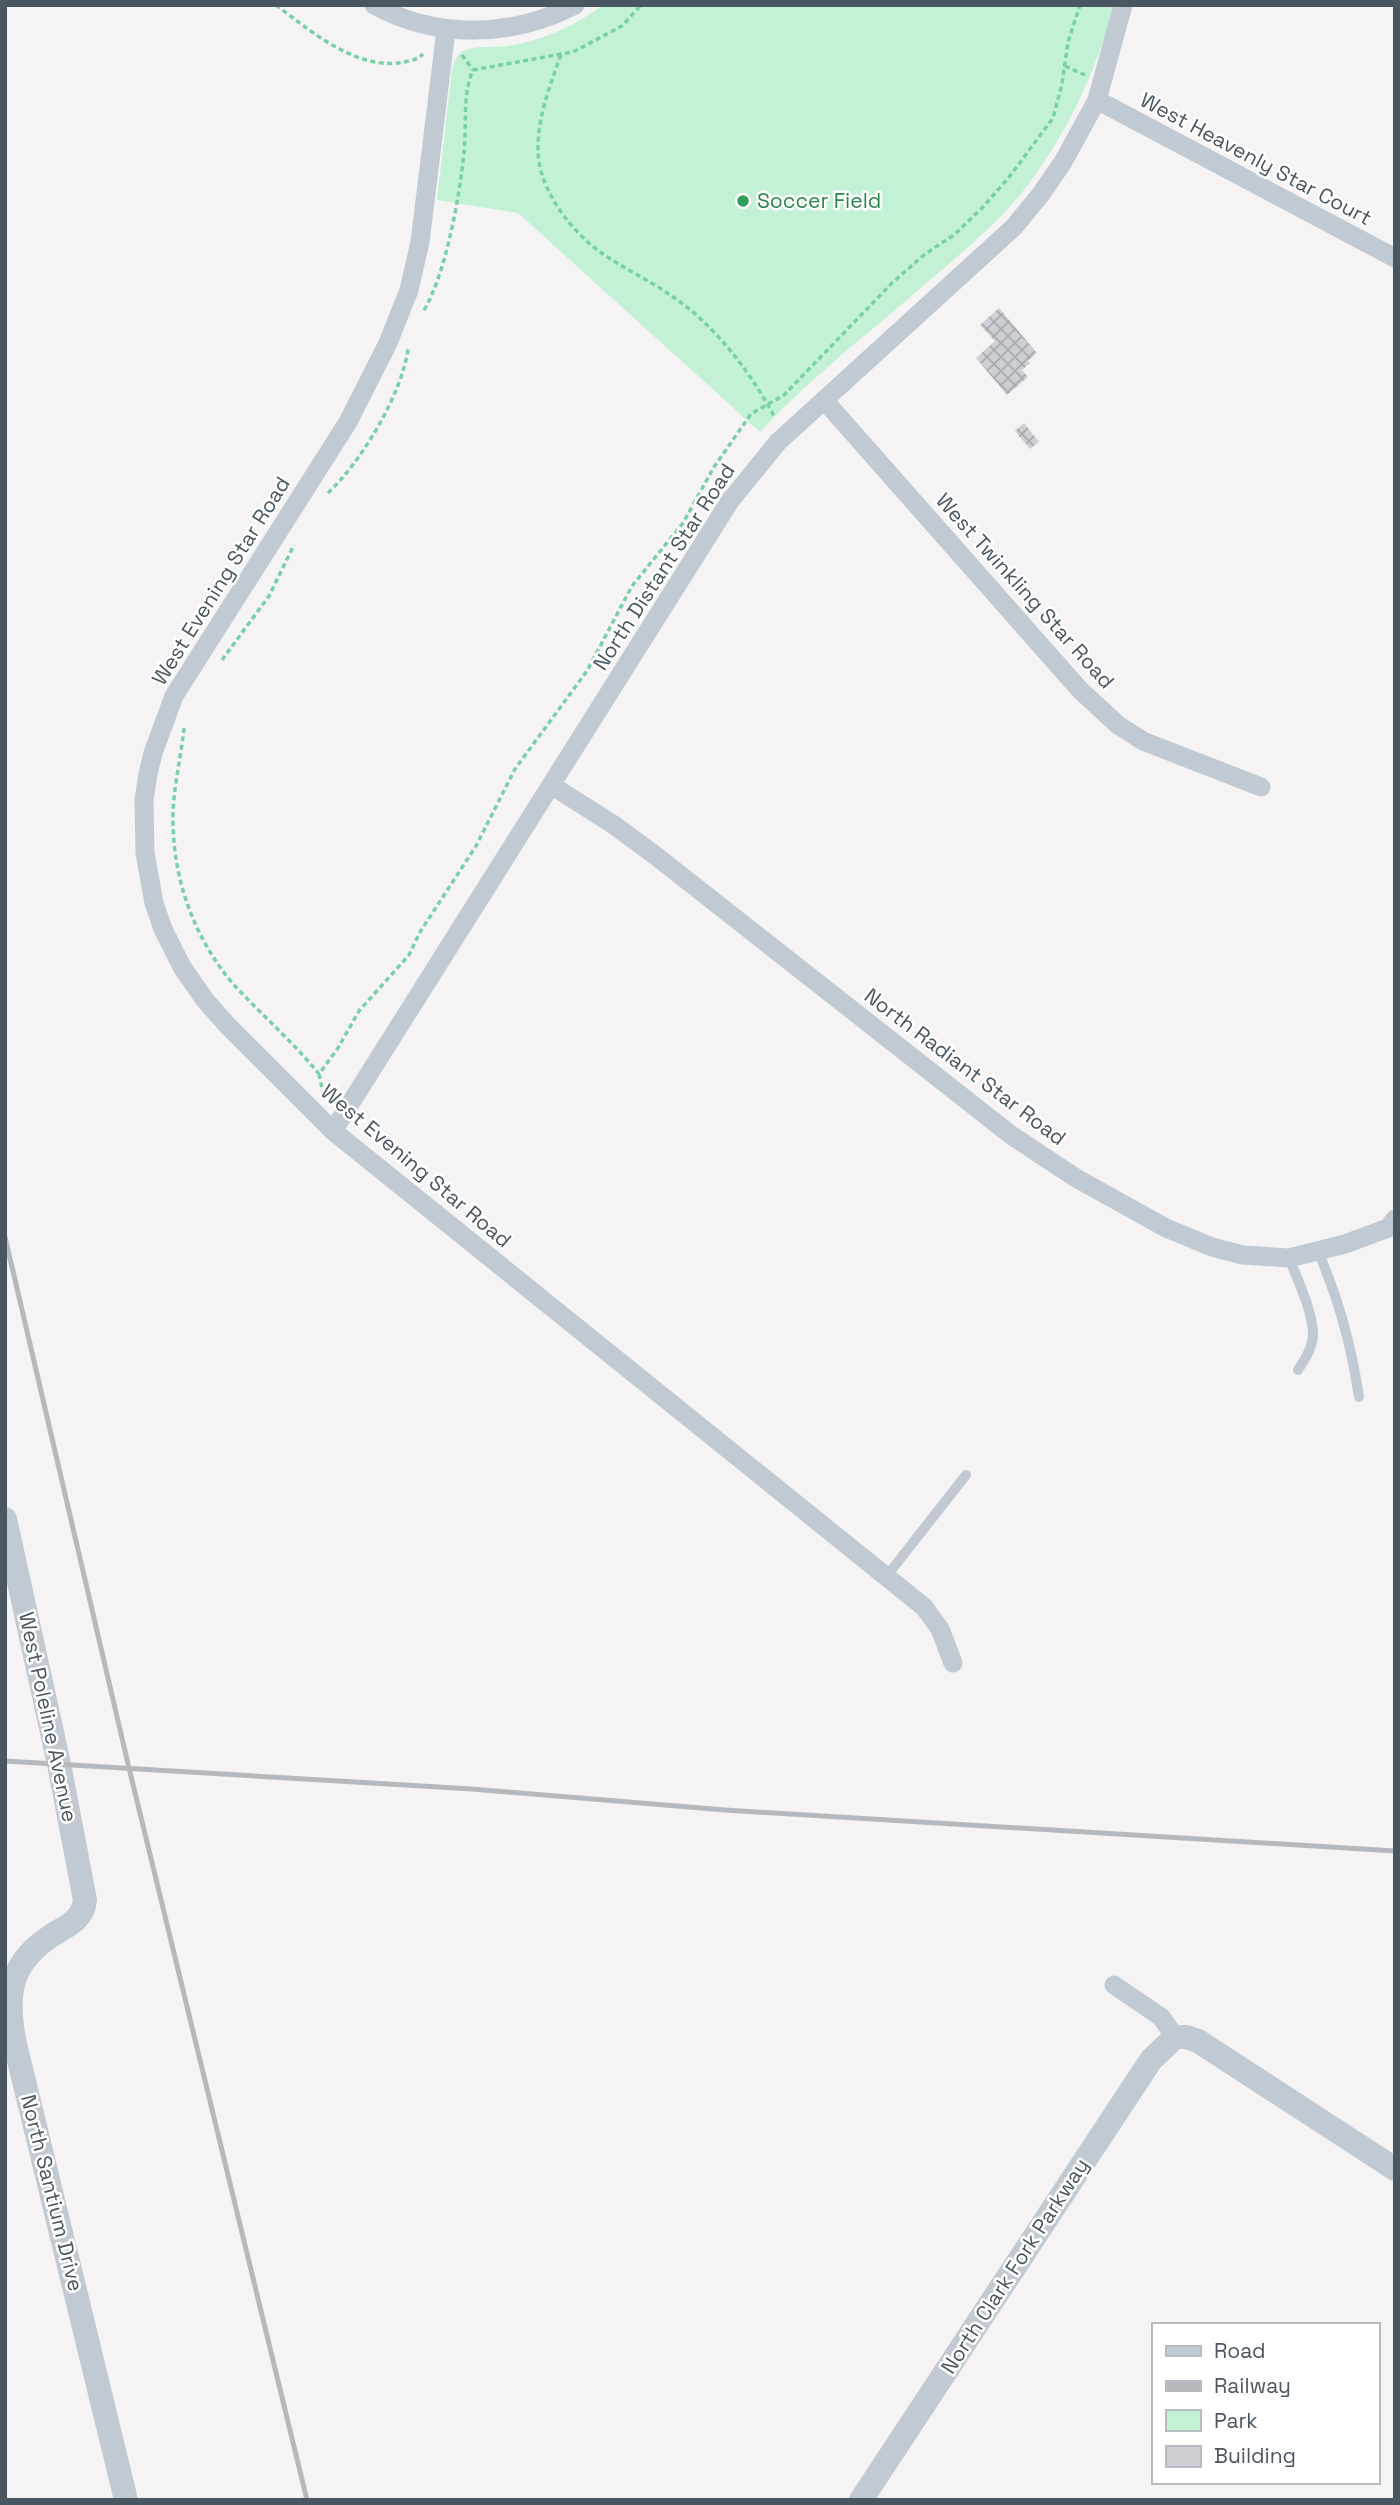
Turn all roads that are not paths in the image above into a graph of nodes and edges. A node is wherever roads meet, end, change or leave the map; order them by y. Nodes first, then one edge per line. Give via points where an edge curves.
1 (374, 5) edge
2 (575, 5) edge
3 (1123, 5) edge
4 (446, 30) junction
5 (1097, 100) junction
6 (1395, 258) edge
7 (824, 400) junction
8 (551, 785) junction
9 (1261, 787) dead end
10 (333, 1131) junction
11 (1395, 1219) edge
12 (1318, 1251) junction
13 (1289, 1258) junction
14 (1298, 1370) dead end
15 (1359, 1397) dead end
16 (966, 1475) dead end
17 (5, 1519) edge
18 (886, 1577) junction
19 (953, 1663) dead end
20 (81, 1914) joint
21 (1114, 1985) dead end
22 (1175, 2038) junction
23 (1395, 2169) edge
24 (126, 2500) edge
25 (862, 2500) edge

1 - 4 street via 405,20
2 - 4 street via 515,26
3 - 5 street, North Distant Star Road
4 - 10 street, West Evening Star Road via 420,242 401,311 348,422 174,696 153,754 144,800 147,874 172,949 226,1025
5 - 6 street, West Heavenly Star Court
5 - 7 street, North Distant Star Road via 1063,162 1014,227
7 - 8 street, North Distant Star Road via 761,461 730,501
7 - 9 street, West Twinkling Star Road via 1065,673 1118,725 1143,741
8 - 10 street, North Distant Star Road
8 - 13 street, North Radiant Star Road via 656,856 1011,1135 1076,1178 1166,1228 1212,1247 1242,1255
10 - 18 street, West Evening Star Road
11 - 12 street, North Radiant Star Road via 1388,1228
12 - 13 street, North Radiant Star Road
12 - 15 lane via 1352,1350
13 - 14 lane via 1313,1334 1309,1353
16 - 18 lane
17 - 20 street, West Poleline Avenue via 84,1884
18 - 19 street, West Evening Star Road via 923,1607 940,1629
20 - 24 street, North Santium Drive via 27,1956 12,1984 9,2012
21 - 22 street via 1161,2017
22 - 23 street via 1198,2041
22 - 25 street, North Clark Fork Parkway via 1151,2060

